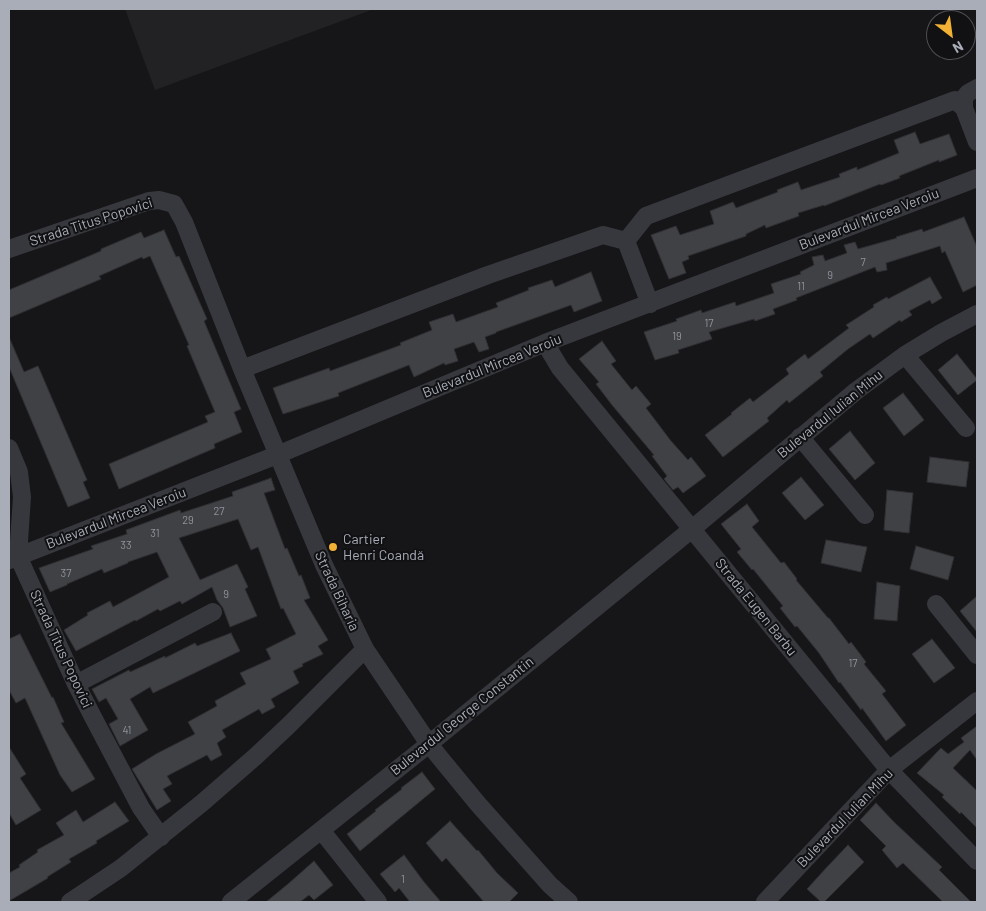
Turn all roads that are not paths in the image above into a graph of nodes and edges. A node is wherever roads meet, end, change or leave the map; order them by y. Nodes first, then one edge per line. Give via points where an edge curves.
1 (977, 88) edge
2 (964, 108) junction
3 (977, 142) edge
4 (977, 178) edge
5 (174, 204) joint
6 (626, 241) junction
7 (9, 249) edge
8 (650, 304) junction
9 (977, 314) edge
10 (545, 343) junction
11 (905, 355) junction
12 (242, 370) junction
13 (966, 428) dead end
14 (800, 437) junction
15 (9, 448) edge
16 (277, 455) junction
17 (865, 515) dead end
18 (692, 529) junction
19 (13, 558) edge
20 (936, 604) dead end
21 (213, 612) dead end
22 (365, 649) junction
23 (977, 655) edge
24 (76, 684) junction
25 (977, 701) edge
26 (429, 744) junction
27 (889, 770) junction
28 (321, 830) junction
29 (161, 837) junction
30 (977, 861) edge
31 (70, 902) edge
32 (231, 902) edge
33 (378, 902) edge
34 (568, 902) edge
35 (765, 902) edge

1 - 2 street via 964,98
2 - 3 street
2 - 6 street via 955,100 646,216
4 - 8 street, Bulevardul Mircea Veroiu
5 - 7 street, Strada Titus Popovici via 149,201
5 - 12 street, Strada Biharia
6 - 8 street
6 - 12 street via 603,235
8 - 10 street, Bulevardul Mircea Veroiu
9 - 11 street, Bulevardul Iulian Mihu
10 - 16 street, Bulevardul Mircea Veroiu
10 - 18 street, Strada Eugen Barbu via 560,368
11 - 13 street
11 - 14 street, Bulevardul Iulian Mihu
12 - 16 street, Strada Biharia
14 - 17 street
14 - 18 street, Bulevardul Iulian Mihu
15 - 19 street, Strada Titus Popovici via 19,472 22,497
16 - 19 street, Bulevardul Mircea Veroiu
16 - 22 street, Strada Biharia via 324,565
18 - 26 street, Bulevardul George Constantin
18 - 27 street, Strada Eugen Barbu
19 - 24 street, Strada Titus Popovici
20 - 23 street
21 - 24 street
22 - 26 street, Strada Biharia
22 - 29 street via 290,725
24 - 29 street, Strada Titus Popovici via 141,808
25 - 27 street, Bulevardul Iulian Mihu
26 - 28 street, Bulevardul George Constantin
26 - 34 street, Strada Biharia via 478,804
27 - 30 street, Strada Eugen Barbu
27 - 35 street, Bulevardul Iulian Mihu
28 - 32 street, Bulevardul George Constantin
28 - 33 street
29 - 31 street

